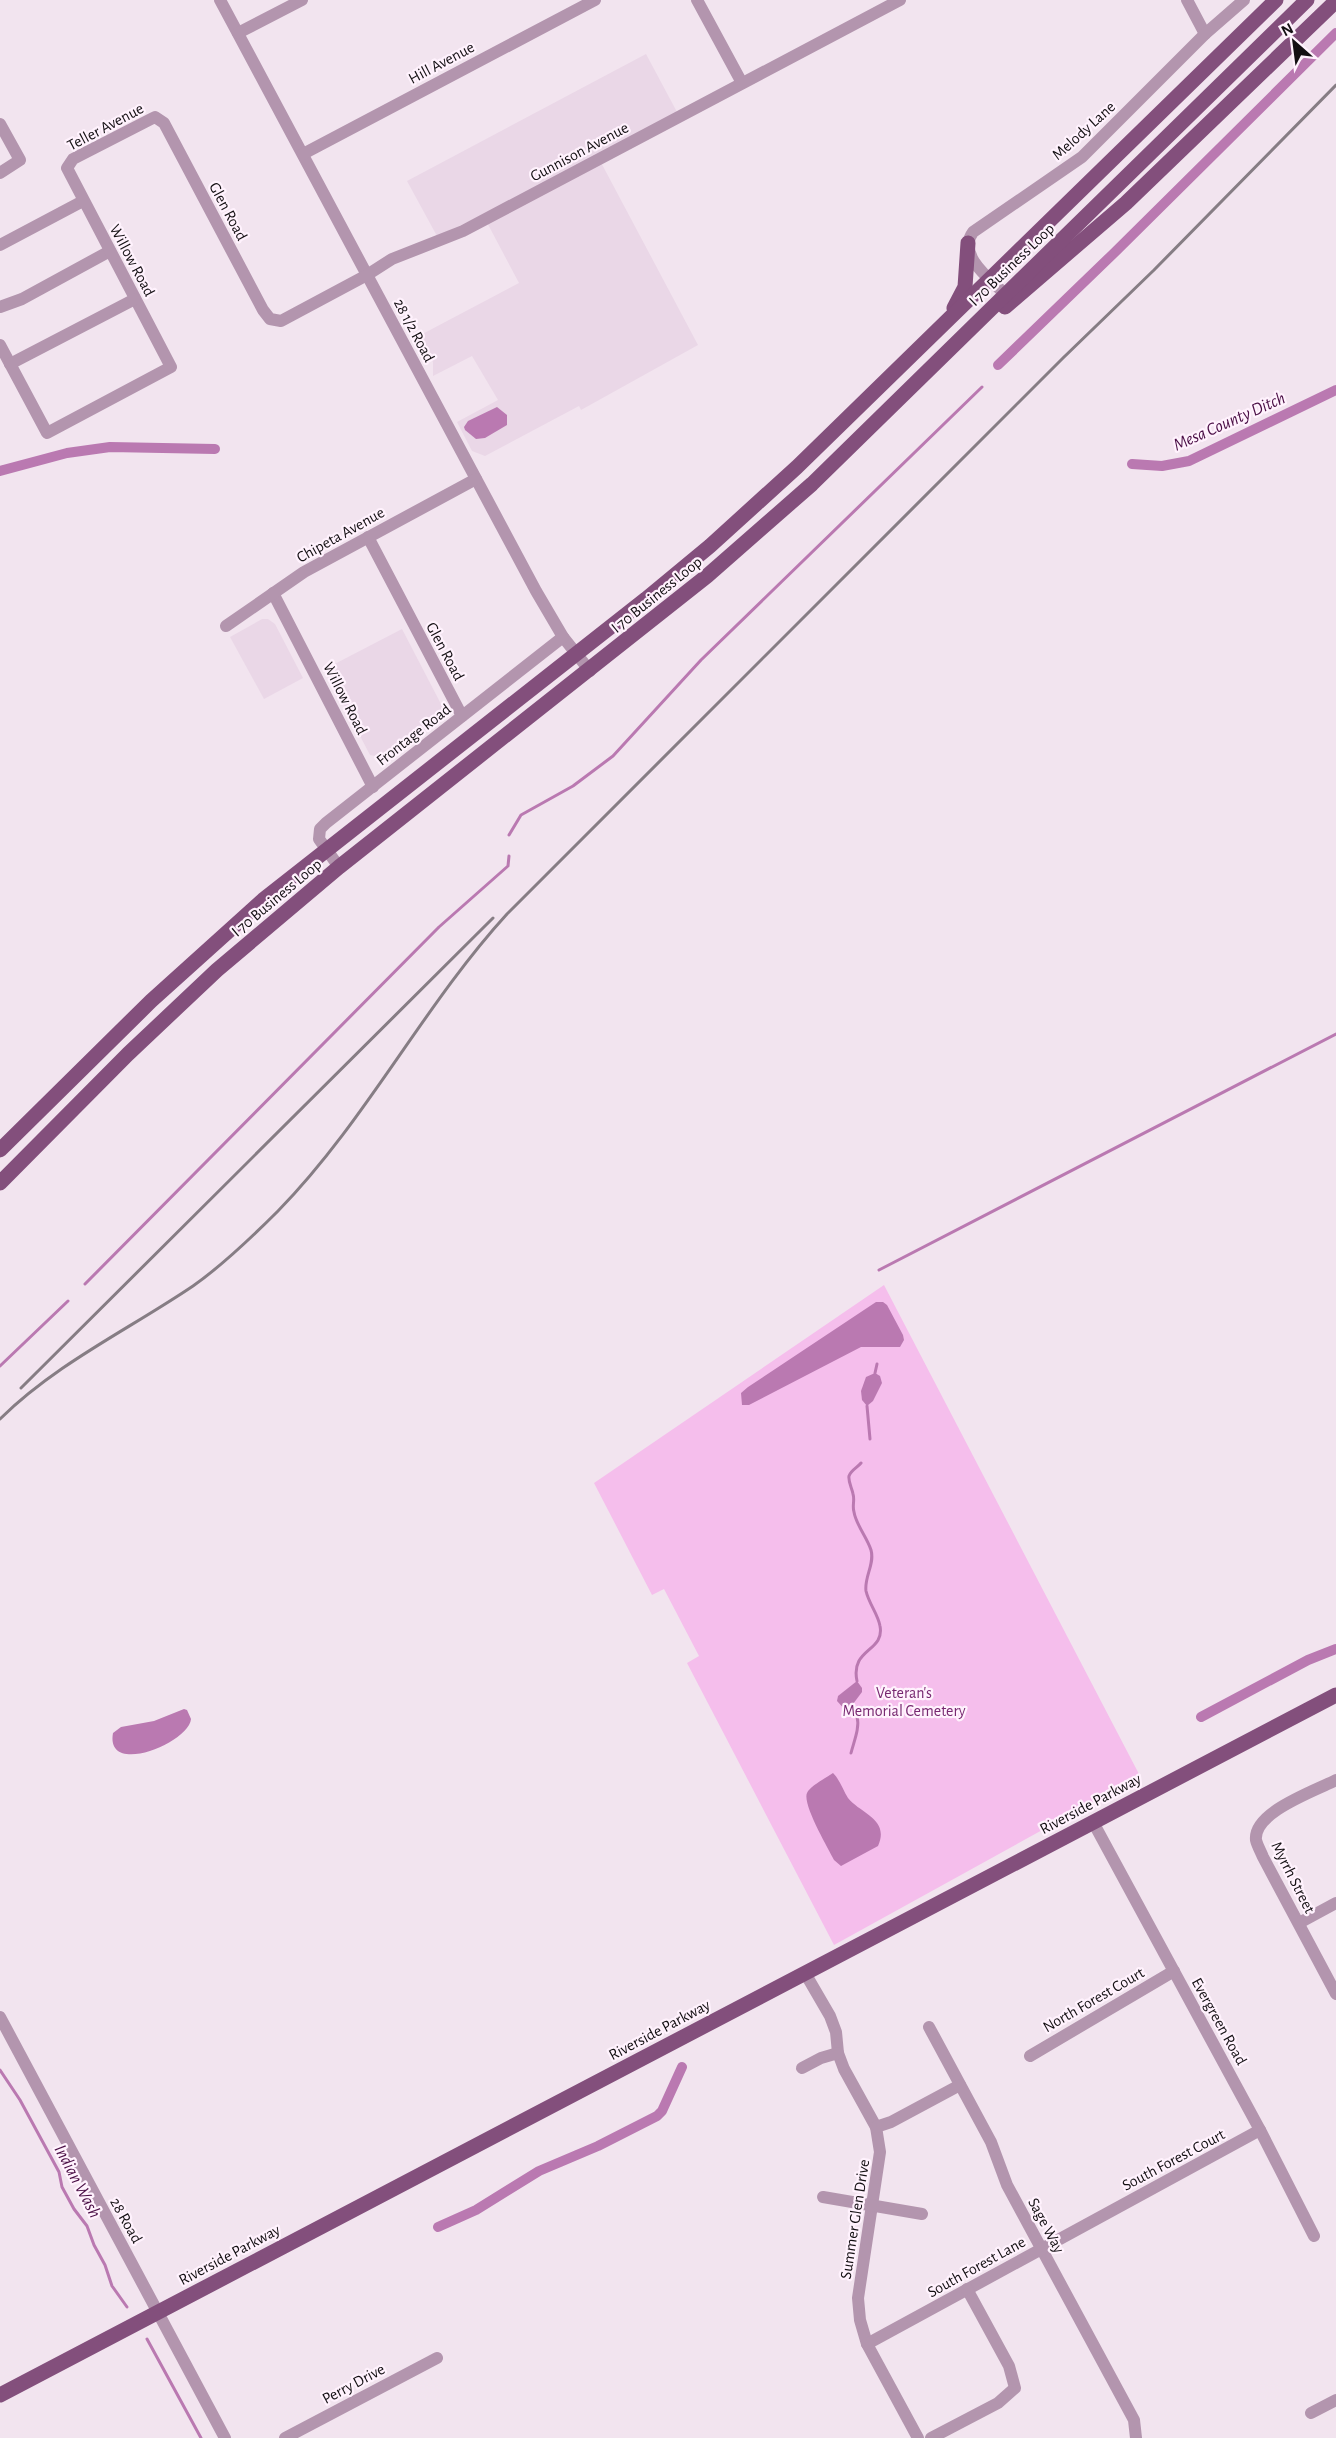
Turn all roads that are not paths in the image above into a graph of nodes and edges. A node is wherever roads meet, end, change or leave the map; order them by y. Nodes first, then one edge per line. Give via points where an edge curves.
1 (220, 0) edge
2 (302, 0) edge
3 (595, 0) edge
4 (697, 0) edge
5 (900, 0) edge
6 (1187, 0) edge
7 (1244, 0) edge
8 (1276, 0) edge
9 (1307, 0) edge
10 (1336, 1) edge
11 (238, 33) junction
12 (1205, 34) junction
13 (742, 83) junction
14 (159, 119) joint
15 (0, 124) edge
16 (303, 154) junction
17 (67, 168) joint
18 (0, 173) edge
19 (83, 201) junction
20 (968, 243) junction
21 (0, 245) edge
22 (110, 251) junction
23 (367, 275) junction
24 (990, 279) junction
25 (1005, 294) junction
26 (135, 299) junction
27 (0, 307) edge
28 (270, 319) joint
29 (936, 333) junction
30 (0, 345) edge
31 (937, 362) junction
32 (10, 364) junction
33 (476, 479) junction
34 (368, 537) junction
35 (273, 593) junction
36 (226, 626) dead end
37 (563, 637) junction
38 (576, 654) junction
39 (590, 671) junction
40 (462, 716) junction
41 (373, 787) junction
42 (325, 850) junction
43 (339, 867) junction
44 (204, 952) junction
45 (217, 970) junction
46 (0, 1150) edge
47 (0, 1183) edge
48 (1336, 1695) edge
49 (1336, 1780) edge
50 (1093, 1822) junction
51 (1336, 1903) edge
52 (1299, 1923) junction
53 (1174, 1971) junction
54 (805, 1973) junction
55 (1336, 1994) edge
56 (0, 2018) edge
57 (929, 2027) dead end
58 (838, 2053) junction
59 (1030, 2056) dead end
60 (802, 2068) dead end
61 (960, 2085) junction
62 (876, 2127) junction
63 (1260, 2130) junction
64 (823, 2197) dead end
65 (873, 2206) junction
66 (922, 2214) dead end
67 (1100, 2217) joint
68 (1314, 2236) dead end
69 (1041, 2249) junction
70 (967, 2289) junction
71 (158, 2312) junction
72 (867, 2344) junction
73 (437, 2358) dead end
74 (0, 2396) edge
75 (1336, 2400) edge
76 (1311, 2413) dead end
77 (225, 2438) edge
78 (285, 2438) edge
79 (918, 2438) edge
80 (931, 2438) edge
81 (1137, 2438) edge

1 - 11 street, 28 1/2 Road
2 - 11 street
3 - 16 street, Hill Avenue
4 - 13 street
5 - 13 street, Gunnison Avenue
6 - 12 street
7 - 12 street
8 - 24 main road, I 70 Business Loop
9 - 25 main road, I 70 Business Loop
10 - 31 main road via 1126,203
11 - 16 street, 28 1/2 Road
12 - 20 street, Melody Lane via 1082,158 979,226
13 - 23 street, Gunnison Avenue via 463,231 392,259
14 - 17 street, Teller Avenue via 151,119 73,159
14 - 28 street, Glen Road
15 - 18 street via 20,160
16 - 23 street, 28 1/2 Road
17 - 19 street, Willow Road
19 - 21 street
19 - 22 street, Willow Road
20 - 24 street via 972,259
20 - 29 main road via 965,287
22 - 26 street, Willow Road
22 - 27 street
23 - 28 street, Gunnison Avenue via 280,321
23 - 33 street, 28 1/2 Road
24 - 25 street
24 - 29 main road, I 70 Business Loop
25 - 31 main road, I 70 Business Loop
26 - 32 street
26 - 32 street, Willow Road via 171,367 47,433
29 - 38 main road, I 70 Business Loop via 710,546
30 - 32 street
31 - 39 main road, I 70 Business Loop via 756,534
33 - 34 street, Chipeta Avenue
33 - 37 street, 28 1/2 Road
34 - 35 street, Chipeta Avenue
34 - 40 street, Glen Road
35 - 36 street, Chipeta Avenue
35 - 41 street, Willow Road
37 - 38 street, 28 1/2 Road
37 - 40 street, Frontage Road
38 - 39 street, 28 1/2 Road
38 - 42 main road, I 70 Business Loop
39 - 43 main road, I 70 Business Loop
40 - 41 street, Frontage Road
41 - 42 street, Frontage Road via 320,829 319,839
42 - 43 street
42 - 44 main road, I 70 Business Loop
43 - 45 main road, I 70 Business Loop
44 - 45 main road
44 - 46 main road, I 70 Business Loop
45 - 47 main road, I 70 Business Loop
48 - 50 main road, Riverside Parkway
49 - 52 street, Myrrh Street via 1270,1813 1259,1824 1256,1839 1263,1857
50 - 53 street, Evergreen Road
50 - 54 main road, Riverside Parkway
51 - 52 street
52 - 55 street, Myrrh Street
53 - 59 street, North Forest Court
53 - 63 street, Evergreen Road
54 - 58 street, Summer Glen Drive via 830,2016
54 - 71 main road, Riverside Parkway
56 - 71 street, 28 Road
57 - 61 street, Sage Way
58 - 60 street
58 - 62 street, Summer Glen Drive
61 - 62 street
61 - 69 street, Sage Way via 992,2142 1007,2185
62 - 65 street, Summer Glen Drive via 880,2152
63 - 67 street, South Forest Court
63 - 68 street, Evergreen Road
64 - 65 street
65 - 66 street
65 - 72 street, Summer Glen Drive via 858,2298
67 - 69 street, South Forest Lane
69 - 70 street, South Forest Lane
69 - 81 street, Sage Way via 1134,2420
70 - 72 street, South Forest Lane
70 - 80 street via 1009,2366 1015,2388 998,2403
71 - 74 main road, Riverside Parkway
71 - 77 street, 28 Road
72 - 79 street, Summer Glen Drive
73 - 78 street, Perry Drive
75 - 76 street

